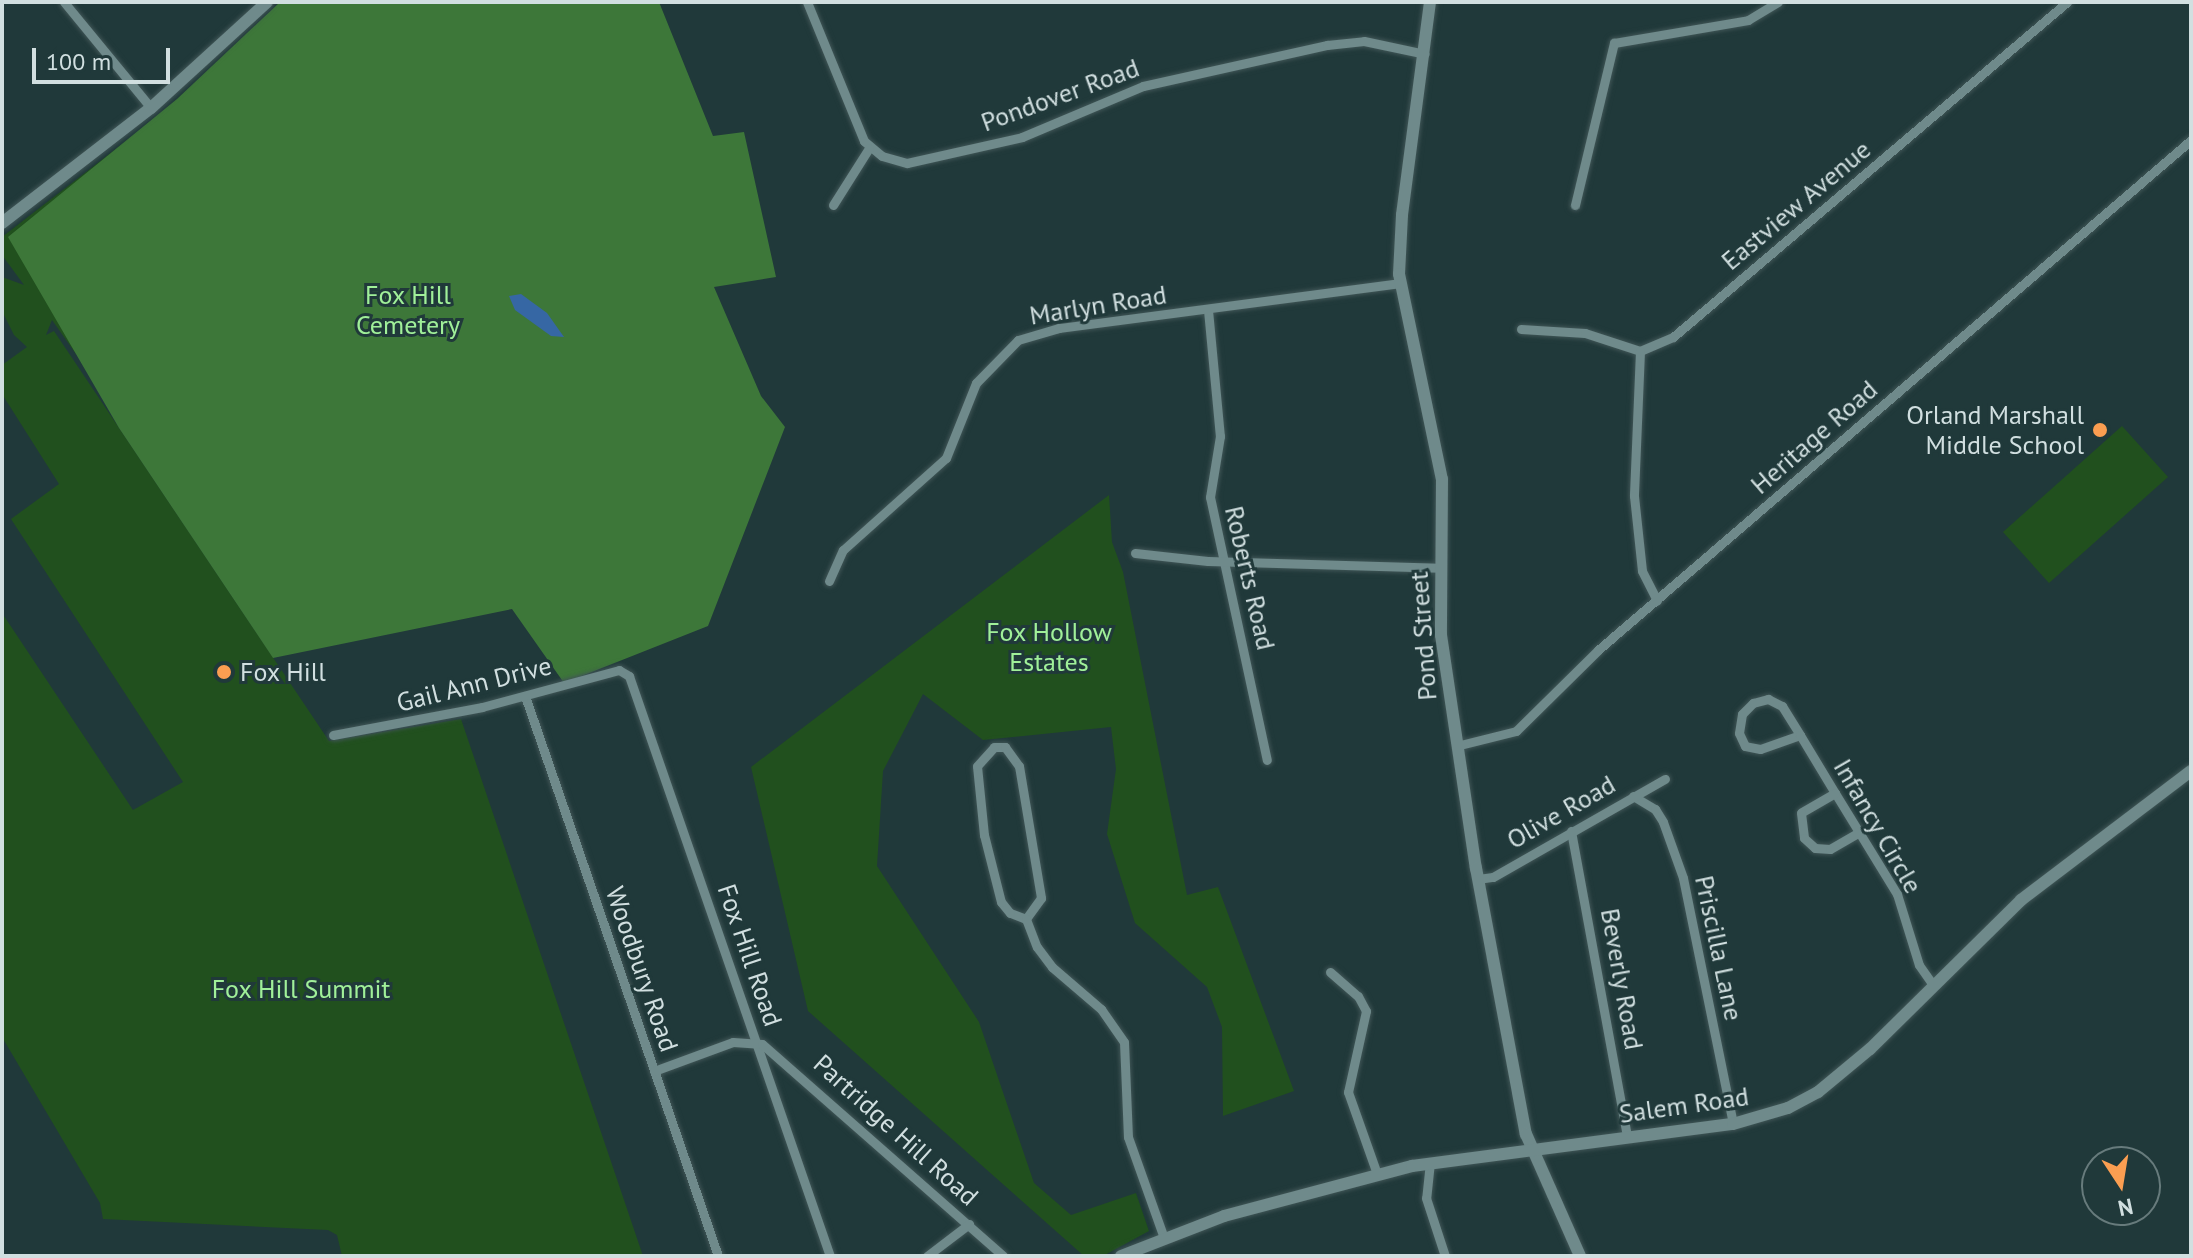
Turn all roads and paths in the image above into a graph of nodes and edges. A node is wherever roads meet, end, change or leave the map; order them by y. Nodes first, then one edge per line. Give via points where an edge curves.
1 (64, 2) edge
2 (247, 2) edge
3 (267, 2) edge
4 (807, 2) edge
5 (1430, 2) edge
6 (1778, 2) edge
7 (2067, 2) edge
8 (252, 17) junction
9 (1425, 54) junction
10 (151, 108) junction
11 (2191, 140) edge
12 (869, 148) junction
13 (833, 205) dead end
14 (1575, 205) dead end
15 (2, 223) edge
16 (1400, 283) junction
17 (1208, 310) junction
18 (1521, 329) dead end
19 (1640, 351) junction
20 (1135, 553) dead end
21 (1223, 561) junction
22 (1439, 568) junction
23 (829, 581) dead end
24 (1657, 600) junction
25 (624, 671) joint
26 (525, 696) junction
27 (333, 735) dead end
28 (1800, 735) junction
29 (1456, 746) junction
30 (1267, 760) dead end
31 (2191, 771) edge
32 (1665, 779) dead end
33 (1835, 793) junction
34 (1633, 796) junction
35 (1571, 831) junction
36 (1859, 832) junction
37 (1478, 879) junction
38 (1026, 919) junction
39 (1330, 972) dead end
40 (1933, 985) junction
41 (757, 1043) junction
42 (654, 1071) junction
43 (1733, 1124) junction
44 (1627, 1136) junction
45 (1532, 1147) junction
46 (1430, 1162) junction
47 (1377, 1174) junction
48 (969, 1224) junction
49 (1164, 1238) junction
50 (718, 1256) edge
51 (830, 1256) edge
52 (927, 1256) edge
53 (1003, 1256) edge
54 (1121, 1256) edge
55 (1445, 1256) edge
56 (1580, 1256) edge

1 - 10 street
2 - 8 main road
3 - 8 main road
4 - 12 street via 819,41
5 - 9 main road, Pond Street
6 - 14 street via 1748,20 1614,43
7 - 19 street, Eastview Avenue via 1673,337
8 - 10 main road
9 - 12 street, Pondover Road via 1370,42 1336,43 1143,86 1044,129 938,159 899,162
9 - 16 main road, Pond Street via 1401,223
10 - 15 main road
11 - 24 street, Heritage Road
12 - 13 street
16 - 17 street, Marlyn Road
16 - 22 main road, Pond Street via 1442,479
17 - 21 street, Roberts Road via 1220,436 1210,497
17 - 23 street, Marlyn Road via 1059,328 1011,345 976,383 946,458 843,550
18 - 19 street via 1585,333
19 - 24 street via 1634,496 1642,571
20 - 21 street
21 - 22 street
21 - 30 street, Roberts Road
22 - 29 main road, Pond Street via 1441,635
24 - 29 street, Heritage Road via 1516,731 1497,740
25 - 26 street, Gail Ann Drive
25 - 41 street, Fox Hill Road
26 - 27 street, Gail Ann Drive
26 - 42 street, Woodbury Road
28 - 28 street, Infancy Circle via 1760,749 1745,746 1739,733 1742,714 1753,703 1768,699 1782,706
28 - 33 street, Infancy Circle
29 - 37 main road, Pond Street
31 - 40 main road, Salem Road via 2045,880
32 - 34 street, Olive Road
33 - 36 street, Infancy Circle
33 - 36 street via 1801,813 1804,838 1815,848 1830,849
34 - 35 street, Olive Road
34 - 43 street, Priscilla Lane via 1655,809 1663,822 1683,878
35 - 37 street, Olive Road via 1493,877
35 - 44 street, Beverly Road
36 - 40 street, Infancy Circle via 1897,894 1919,965
37 - 45 main road, Pond Street
38 - 38 street via 1010,913 1001,902 984,835 977,766 994,747 1005,747 1019,766 1041,898
38 - 49 street via 1052,967 1101,1009 1124,1042 1128,1137
39 - 47 street via 1358,996 1366,1011 1348,1092
40 - 43 main road, Salem Road via 1818,1092 1771,1114
41 - 42 street via 733,1042
41 - 48 street, Partridge Hill Road via 774,1050
41 - 51 street, Fox Hill Road
42 - 50 street, Woodbury Road
43 - 44 main road, Salem Road
44 - 45 main road, Salem Road
45 - 46 main road, Salem Road
45 - 56 main road, Pond Street
46 - 47 main road, Salem Road
46 - 55 street via 1426,1198
47 - 49 main road, Salem Road
48 - 52 street
48 - 53 street, Partridge Hill Road
49 - 54 main road, Salem Road

